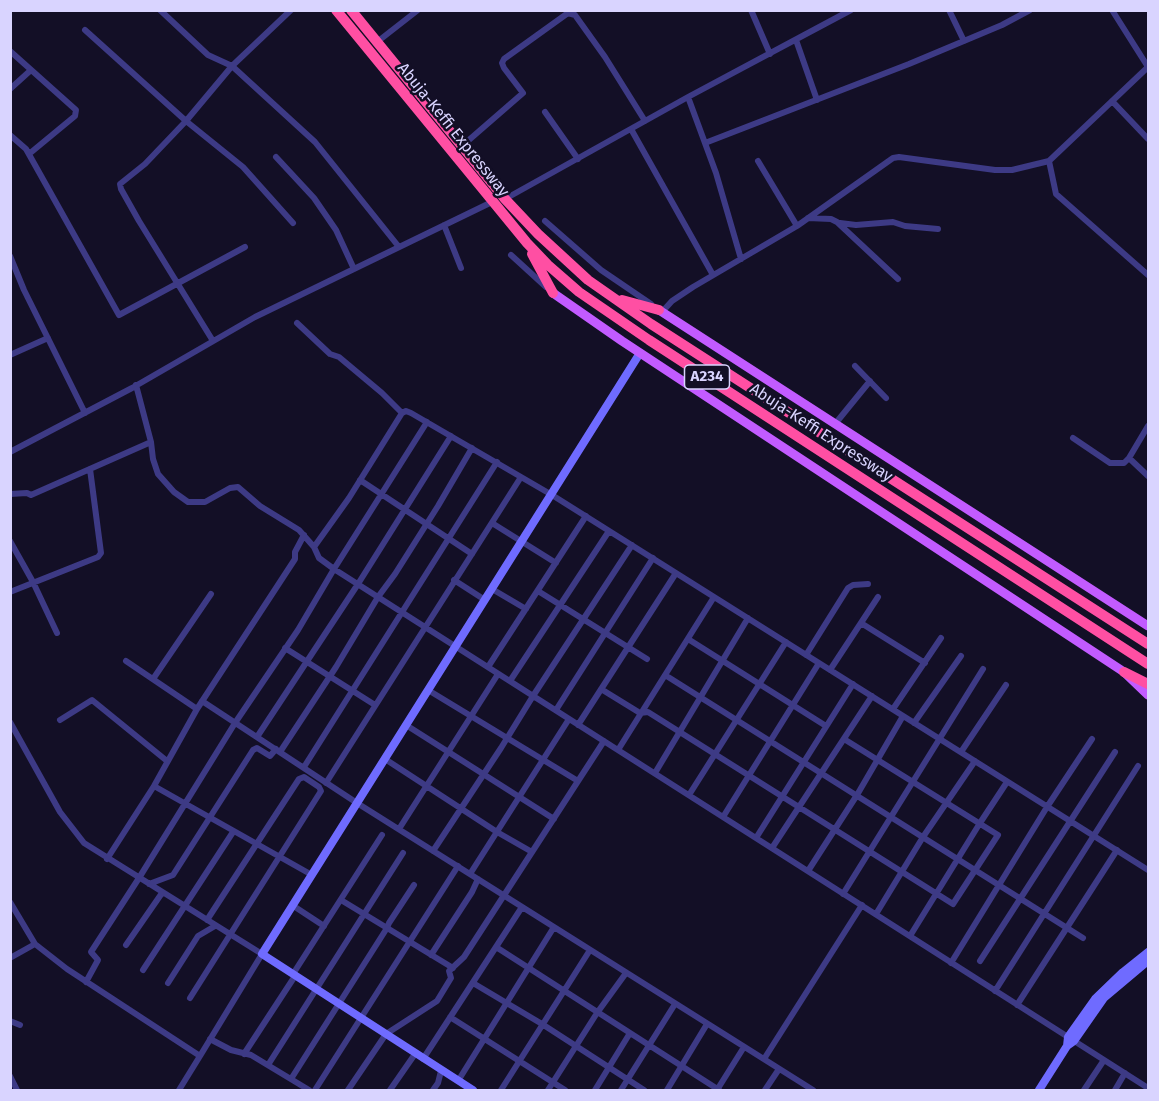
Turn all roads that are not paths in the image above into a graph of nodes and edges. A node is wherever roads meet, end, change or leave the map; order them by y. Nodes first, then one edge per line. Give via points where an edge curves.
1 (160, 10) edge
2 (291, 10) edge
3 (336, 10) edge
4 (351, 10) edge
5 (418, 10) edge
6 (751, 10) edge
7 (851, 10) edge
8 (949, 10) edge
9 (1030, 10) edge
10 (1112, 10) edge
11 (85, 30) dead end
12 (796, 40) junction
13 (964, 41) junction
14 (377, 42) junction
15 (10, 51) edge
16 (770, 54) junction
17 (1148, 65) edge
18 (232, 66) junction
19 (32, 70) junction
20 (10, 89) edge
21 (688, 97) junction
22 (817, 100) junction
23 (1112, 101) junction
24 (545, 112) dead end
25 (186, 121) junction
26 (645, 121) junction
27 (631, 129) junction
28 (10, 135) edge
29 (1149, 139) edge
30 (705, 143) junction
31 (461, 147) junction
32 (29, 154) junction
33 (276, 157) dead end
34 (578, 159) junction
35 (758, 161) dead end
36 (1049, 161) junction
37 (506, 199) junction
38 (492, 202) junction
39 (808, 218) junction
40 (545, 221) dead end
41 (837, 222) junction
42 (293, 223) dead end
43 (444, 225) junction
44 (797, 226) junction
45 (938, 229) dead end
46 (527, 243) junction
47 (399, 247) junction
48 (245, 248) dead end
49 (511, 255) dead end
50 (10, 256) edge
51 (741, 259) junction
52 (461, 268) dead end
53 (354, 269) junction
54 (17, 272) junction
55 (713, 275) junction
56 (1149, 275) edge
57 (10, 276) edge
58 (897, 279) dead end
59 (177, 284) junction
60 (553, 293) junction
61 (607, 294) junction
62 (661, 311) junction
63 (297, 323) dead end
64 (48, 338) junction
65 (213, 341) junction
66 (640, 353) junction
67 (10, 355) edge
68 (855, 366) dead end
69 (870, 381) junction
70 (136, 385) junction
71 (886, 398) dead end
72 (85, 412) junction
73 (402, 413) junction
74 (427, 422) junction
75 (835, 423) junction
76 (1149, 426) edge
77 (451, 436) junction
78 (1073, 438) dead end
79 (151, 442) junction
80 (472, 448) junction
81 (10, 452) edge
82 (1129, 458) junction
83 (497, 462) junction
84 (90, 469) junction
85 (1149, 476) edge
86 (521, 477) junction
87 (360, 480) junction
88 (10, 494) edge
89 (381, 494) junction
90 (552, 495) junction
91 (405, 509) junction
92 (585, 516) junction
93 (492, 523) junction
94 (427, 524) junction
95 (609, 531) junction
96 (304, 535) junction
97 (450, 539) junction
98 (10, 541) edge
99 (522, 542) junction
100 (632, 545) junction
101 (314, 547) junction
102 (472, 554) junction
103 (653, 558) junction
104 (556, 562) junction
105 (334, 569) junction
106 (676, 573) junction
107 (454, 580) junction
108 (33, 582) junction
109 (358, 584) junction
110 (868, 584) dead end
111 (492, 590) junction
112 (538, 591) junction
113 (10, 592) edge
114 (211, 594) dead end
115 (378, 597) junction
116 (714, 597) junction
117 (878, 597) dead end
118 (485, 600) junction
119 (560, 604) junction
120 (526, 609) junction
121 (403, 612) junction
122 (748, 618) junction
123 (583, 620) junction
124 (861, 623) junction
125 (1149, 626) edge
126 (425, 627) junction
127 (57, 633) dead end
128 (605, 634) junction
129 (941, 638) dead end
130 (688, 639) junction
131 (786, 642) junction
132 (1149, 644) edge
133 (455, 646) junction
134 (285, 648) junction
135 (628, 648) junction
136 (806, 655) junction
137 (961, 656) dead end
138 (647, 659) dead end
139 (126, 661) dead end
140 (722, 661) junction
141 (307, 662) junction
142 (819, 663) junction
143 (925, 663) junction
144 (1149, 664) edge
145 (488, 667) junction
146 (983, 669) dead end
147 (830, 670) junction
148 (1124, 672) junction
149 (498, 674) junction
150 (665, 675) junction
151 (330, 676) junction
152 (153, 679) junction
153 (510, 681) junction
154 (758, 684) junction
155 (853, 684) junction
156 (1149, 684) edge
157 (1006, 686) dead end
158 (601, 689) junction
159 (353, 690) junction
160 (428, 690) junction
161 (1149, 695) edge
162 (533, 696) junction
163 (872, 696) junction
164 (701, 697) junction
165 (202, 701) junction
166 (375, 705) junction
167 (793, 705) junction
168 (197, 709) junction
169 (892, 709) junction
170 (556, 710) junction
171 (640, 713) junction
172 (903, 716) junction
173 (472, 717) junction
174 (569, 719) junction
175 (736, 719) junction
176 (60, 720) dead end
177 (10, 722) edge
178 (236, 723) junction
179 (914, 723) junction
180 (406, 725) junction
181 (578, 725) junction
182 (825, 726) junction
183 (680, 731) junction
184 (257, 737) junction
185 (939, 737) junction
186 (507, 738) junction
187 (844, 739) junction
188 (1092, 740) dead end
189 (603, 741) junction
190 (771, 741) junction
191 (618, 750) junction
192 (278, 751) junction
193 (450, 752) junction
194 (962, 752) junction
195 (1115, 752) dead end
196 (715, 753) junction
197 (385, 759) junction
198 (878, 759) junction
199 (803, 760) junction
200 (167, 761) junction
201 (542, 761) junction
202 (975, 761) junction
203 (1138, 766) dead end
204 (304, 767) junction
205 (822, 772) junction
206 (654, 773) junction
207 (484, 774) junction
208 (750, 775) junction
209 (578, 781) junction
210 (912, 781) junction
211 (1007, 782) junction
212 (326, 783) junction
213 (154, 786) junction
214 (428, 786) junction
215 (689, 795) junction
216 (782, 795) junction
217 (857, 795) junction
218 (520, 796) junction
219 (947, 802) junction
220 (357, 803) junction
221 (185, 804) junction
222 (800, 807) junction
223 (1047, 807) junction
224 (461, 809) junction
225 (891, 816) junction
226 (723, 817) junction
227 (208, 818) junction
228 (554, 819) junction
229 (1070, 821) junction
230 (980, 823) junction
231 (399, 829) junction
232 (835, 830) junction
233 (233, 832) junction
234 (497, 832) junction
235 (382, 835) dead end
236 (1093, 836) junction
237 (923, 837) junction
238 (756, 838) junction
239 (256, 844) junction
240 (772, 848) junction
241 (1117, 850) junction
242 (433, 851) junction
243 (532, 852) junction
244 (869, 852) junction
245 (404, 853) dead end
246 (280, 858) junction
247 (106, 859) junction
248 (957, 859) junction
249 (458, 866) junction
250 (1149, 870) edge
251 (808, 871) junction
252 (902, 871) junction
253 (976, 871) junction
254 (470, 874) junction
255 (312, 875) junction
256 (139, 878) junction
257 (478, 879) junction
258 (149, 884) junction
259 (414, 885) dead end
260 (999, 885) junction
261 (162, 893) junction
262 (843, 894) junction
263 (936, 894) junction
264 (503, 895) junction
265 (1022, 899) junction
266 (341, 900) junction
267 (10, 902) edge
268 (292, 905) junction
269 (861, 905) junction
270 (184, 906) junction
271 (522, 907) junction
272 (1044, 913) junction
273 (364, 914) junction
274 (876, 915) junction
275 (207, 921) junction
276 (215, 926) junction
277 (324, 926) junction
278 (554, 927) junction
279 (1066, 927) junction
280 (387, 928) junction
281 (229, 934) junction
282 (910, 936) junction
283 (1083, 938) dead end
284 (410, 943) junction
285 (35, 944) junction
286 (126, 945) dead end
287 (496, 947) junction
288 (590, 950) junction
289 (1149, 952) edge
290 (262, 954) junction
291 (431, 955) junction
292 (10, 958) edge
293 (980, 961) dead end
294 (1149, 961) edge
295 (951, 963) junction
296 (453, 968) junction
297 (527, 968) junction
298 (143, 970) dead end
299 (626, 973) junction
300 (294, 975) junction
301 (86, 981) junction
302 (168, 983) dead end
303 (473, 983) junction
304 (317, 990) junction
305 (995, 991) junction
306 (563, 992) junction
307 (190, 998) dead end
308 (506, 1003) junction
309 (338, 1004) junction
310 (675, 1004) junction
311 (1017, 1005) junction
312 (597, 1012) junction
313 (450, 1017) junction
314 (362, 1019) junction
315 (10, 1021) edge
316 (542, 1024) junction
317 (707, 1024) junction
318 (20, 1025) dead end
319 (630, 1033) junction
320 (386, 1035) junction
321 (485, 1038) junction
322 (210, 1039) junction
323 (1070, 1041) junction
324 (650, 1045) junction
325 (576, 1046) junction
326 (744, 1047) junction
327 (244, 1054) junction
328 (200, 1056) junction
329 (419, 1057) junction
330 (764, 1059) junction
331 (1104, 1060) junction
332 (519, 1061) junction
333 (268, 1065) junction
334 (682, 1066) junction
335 (609, 1068) junction
336 (779, 1069) junction
337 (441, 1071) junction
338 (1125, 1073) junction
339 (10, 1076) edge
340 (291, 1079) junction
341 (627, 1080) junction
342 (458, 1081) junction
343 (553, 1083) junction
344 (1148, 1089) edge
345 (17, 1090) edge
346 (179, 1090) edge
347 (309, 1090) edge
348 (315, 1090) edge
349 (348, 1090) edge
350 (390, 1090) edge
351 (433, 1090) edge
352 (472, 1090) edge
353 (501, 1090) edge
354 (548, 1090) edge
355 (565, 1090) edge
356 (595, 1090) edge
357 (621, 1090) edge
358 (644, 1090) edge
359 (667, 1090) edge
360 (718, 1090) edge
361 (765, 1090) edge
362 (812, 1090) edge
363 (1041, 1090) edge
364 (1084, 1090) edge
365 (1115, 1090) edge

1 - 18 street via 208,55
2 - 18 street
3 - 38 highway, Abuja-Keffi Expressway / A234
4 - 14 highway, Abuja-Keffi Expressway / A234
5 - 14 street
6 - 16 street
7 - 12 street
8 - 13 street
9 - 13 street
10 - 17 street
11 - 25 street
12 - 16 street
12 - 22 street
13 - 22 street
14 - 31 highway, Abuja-Keffi Expressway / A234
15 - 19 street
16 - 21 street
17 - 23 street
18 - 25 street
18 - 47 street via 315,142
19 - 20 street
19 - 32 street via 76,113
21 - 26 street
21 - 30 street
22 - 30 street
23 - 29 street
23 - 36 street
24 - 34 street
25 - 42 street via 243,167
25 - 59 street via 120,184
26 - 27 street
26 - 31 street via 575,15 568,13 504,59 504,68 523,93
27 - 34 street
27 - 55 street
28 - 32 street
30 - 51 street
31 - 37 highway, Abuja-Keffi Expressway / A234
32 - 59 street via 116,313 122,314
33 - 53 street via 314,198 336,230
34 - 37 street
35 - 44 street
36 - 39 street via 994,170 893,158
36 - 56 street via 1056,194
37 - 61 highway, Abuja-Keffi Expressway / A234 via 565,260
38 - 43 street
38 - 46 highway, Abuja-Keffi Expressway / A234
39 - 41 street
39 - 44 street
40 - 62 street via 601,270
41 - 45 street via 894,222
41 - 58 street
43 - 47 street
43 - 52 street
44 - 51 street
46 - 60 highway
46 - 144 highway, Abuja-Keffi Expressway / A234 via 566,281 605,310
47 - 53 street
48 - 59 street
49 - 60 street
50 - 54 street
51 - 55 street
53 - 65 street
54 - 57 street
54 - 64 street
55 - 62 street
59 - 65 street
60 - 66 main road, Abuja-Keffi Expressway
61 - 62 highway
61 - 132 highway, Abuja-Keffi Expressway / A234
62 - 75 main road, Abuja-Keffi Expressway
63 - 73 street
64 - 67 street
64 - 72 street
65 - 70 street
66 - 90 street
66 - 148 main road, Abuja-Keffi Expressway
68 - 69 street
69 - 71 street
69 - 75 street
70 - 72 street
70 - 79 street
72 - 81 street
73 - 74 street via 406,411
73 - 87 street
74 - 77 street
74 - 89 street
75 - 125 main road, Abuja-Keffi Expressway
76 - 82 street
77 - 80 street
77 - 91 street
78 - 82 street via 1110,463 1124,463
79 - 84 street
79 - 96 street via 158,474 188,501 205,502 238,487
80 - 83 street
80 - 94 street
82 - 85 street
83 - 86 street
83 - 97 street
84 - 88 street via 31,495
84 - 108 street via 101,553
86 - 90 street
86 - 93 street
87 - 89 street
87 - 101 street
89 - 91 street
89 - 105 street
90 - 92 street
90 - 99 street
91 - 94 street
91 - 109 street
92 - 95 street
92 - 104 street
93 - 99 street
93 - 102 street
94 - 97 street
94 - 115 street
95 - 100 street
95 - 119 street
96 - 101 street
96 - 165 street via 295,559
97 - 102 street
97 - 121 street
98 - 108 street
99 - 104 street
99 - 111 street
100 - 103 street
100 - 123 street
101 - 105 street via 319,558
102 - 107 street
103 - 106 street
103 - 128 street
104 - 112 street
105 - 109 street
105 - 134 street
106 - 116 street
106 - 135 street
107 - 118 street
107 - 126 street
108 - 113 street
108 - 127 street
109 - 115 street
109 - 141 street
110 - 136 street via 848,588
111 - 118 street
111 - 120 street
112 - 119 street
112 - 120 street
114 - 152 street
115 - 121 street
115 - 151 street
116 - 122 street
116 - 130 street
117 - 124 street
118 - 133 street
119 - 123 street
119 - 153 street
120 - 145 street
121 - 126 street
121 - 159 street
122 - 131 street
122 - 140 street
123 - 128 street
123 - 162 street
124 - 143 street
124 - 147 street
126 - 133 street
126 - 166 street
128 - 135 street
128 - 170 street
129 - 143 street
130 - 140 street
130 - 150 street
131 - 136 street
131 - 154 street
133 - 145 street
133 - 160 street
134 - 141 street
134 - 178 street
135 - 138 street
135 - 158 street
136 - 142 street
137 - 179 street
139 - 152 street
140 - 154 street
140 - 164 street
141 - 151 street
141 - 184 street
142 - 147 street
142 - 167 street
143 - 169 street
145 - 149 street
146 - 185 street
147 - 155 street
148 - 156 highway
148 - 161 main road, Abuja-Keffi Expressway
149 - 153 street
149 - 173 street
150 - 164 street
150 - 171 street
151 - 159 street
151 - 192 street
152 - 168 street
153 - 162 street
154 - 167 street
154 - 175 street
155 - 163 street
155 - 182 street
157 - 194 street
158 - 171 street
158 - 181 street
159 - 166 street
159 - 204 street
160 - 173 street
160 - 180 street
162 - 170 street
162 - 186 street
163 - 169 street
163 - 187 street
164 - 175 street
164 - 183 street
165 - 168 street
165 - 178 street
166 - 212 street
167 - 182 street
167 - 190 street
168 - 200 street
169 - 172 street
170 - 174 street
171 - 183 street via 648,712
171 - 191 street
172 - 179 street
172 - 198 street
173 - 186 street
173 - 193 street
174 - 181 street
174 - 201 street
175 - 190 street
175 - 196 street
176 - 200 street via 92,700
177 - 247 street via 71,829
178 - 184 street
178 - 221 street
179 - 185 street
180 - 193 street
180 - 197 street
181 - 189 street
182 - 199 street
183 - 196 street
183 - 206 street
184 - 192 street
185 - 194 street
185 - 210 street
186 - 201 street
186 - 207 street
187 - 198 street
187 - 205 street
188 - 223 street
189 - 191 street
189 - 209 street
190 - 199 street
190 - 208 street
191 - 206 street
192 - 204 street
192 - 227 street via 270,756 257,748 253,750
193 - 207 street
193 - 214 street
194 - 202 street
195 - 229 street
196 - 208 street
196 - 215 street
197 - 214 street
197 - 220 street
198 - 210 street
198 - 217 street
199 - 205 street
199 - 216 street
200 - 213 street
201 - 209 street
201 - 218 street
202 - 211 street
202 - 219 street
203 - 236 street
204 - 212 street
205 - 217 street
205 - 222 street
206 - 215 street
207 - 218 street
207 - 224 street
208 - 216 street
208 - 226 street
209 - 228 street
210 - 219 street
210 - 225 street
211 - 223 street
211 - 230 street
212 - 220 street
213 - 221 street
213 - 247 street
214 - 224 street
214 - 231 street
215 - 226 street
216 - 222 street
216 - 238 street
217 - 225 street
217 - 232 street
218 - 228 street
218 - 234 street
219 - 230 street
219 - 237 street
220 - 231 street
220 - 255 street
221 - 227 street
221 - 256 street
222 - 232 street
222 - 240 street
223 - 229 street
223 - 260 street
224 - 234 street
224 - 242 street
225 - 237 street
225 - 244 street
226 - 238 street
227 - 233 street
227 - 258 street via 173,875
228 - 243 street
229 - 236 street
229 - 265 street
230 - 248 street
230 - 253 street via 998,837
231 - 242 street
232 - 244 street
232 - 251 street
233 - 239 street
233 - 270 street
234 - 243 street
234 - 254 street
235 - 266 street
236 - 241 street
236 - 272 street
237 - 248 street
237 - 252 street
238 - 240 street
239 - 246 street
239 - 246 street via 304,777 321,791
239 - 275 street
240 - 251 street
241 - 250 street
241 - 279 street
242 - 249 street
243 - 264 street
244 - 252 street
244 - 262 street
245 - 273 street
246 - 255 street
246 - 281 street
247 - 256 street
248 - 253 street
248 - 263 street
249 - 254 street
249 - 284 street
251 - 262 street
252 - 263 street
252 - 274 street
253 - 260 street
253 - 263 street via 953,904
254 - 257 street
255 - 268 street
256 - 258 street
256 - 301 street via 91,952 98,960
257 - 264 street
257 - 291 street
258 - 261 street
259 - 280 street
260 - 265 street
260 - 295 street
261 - 270 street
261 - 286 street
262 - 269 street
263 - 282 street
264 - 271 street
264 - 296 street
265 - 272 street
265 - 293 street
266 - 273 street
266 - 277 street
267 - 285 street
268 - 277 street
268 - 290 street
269 - 274 street
269 - 330 street
270 - 275 street
270 - 298 street
271 - 278 street
271 - 287 street
272 - 279 street
272 - 305 street
273 - 280 street
273 - 304 street
274 - 282 street
275 - 276 street
276 - 281 street
276 - 302 street via 198,936
277 - 300 street
278 - 288 street
278 - 297 street
279 - 283 street
279 - 311 street
280 - 284 street
280 - 309 street
281 - 290 street
281 - 307 street
282 - 295 street
284 - 291 street
284 - 314 street
285 - 292 street
285 - 301 street
287 - 297 street
287 - 303 street
288 - 299 street
288 - 306 street
289 - 323 street via 1100,993
290 - 300 street
290 - 322 street
291 - 296 street
294 - 323 street via 1104,998
295 - 305 street
296 - 320 street via 436,1001
297 - 306 street
297 - 308 street
299 - 310 street
299 - 312 street
300 - 304 street
300 - 327 street
301 - 328 street
303 - 308 street
303 - 313 street
304 - 309 street
304 - 333 street
305 - 311 street
306 - 312 street
306 - 316 street
308 - 316 street
308 - 321 street
309 - 314 street
309 - 340 street
310 - 317 street
310 - 324 street
311 - 323 street
312 - 319 street
312 - 325 street
313 - 321 street
313 - 329 street
314 - 320 street
314 - 348 street
315 - 318 street
316 - 325 street
316 - 332 street
317 - 326 street
317 - 334 street
319 - 324 street
319 - 335 street
320 - 329 street
320 - 349 street
321 - 332 street
321 - 342 street
322 - 327 street
322 - 328 street
323 - 331 street
323 - 363 street
324 - 334 street
324 - 341 street
325 - 335 street
325 - 343 street
326 - 330 street
326 - 360 street
327 - 333 street
328 - 346 street
329 - 337 street
329 - 350 street
330 - 336 street
331 - 338 street
331 - 364 street
332 - 343 street
332 - 353 street
333 - 340 street
334 - 359 street
334 - 360 street
335 - 341 street
335 - 356 street
336 - 361 street
336 - 362 street
337 - 342 street
337 - 351 street
338 - 344 street
338 - 365 street
339 - 345 street
340 - 347 street
341 - 357 street
341 - 358 street
342 - 352 street
343 - 354 street
343 - 355 street

